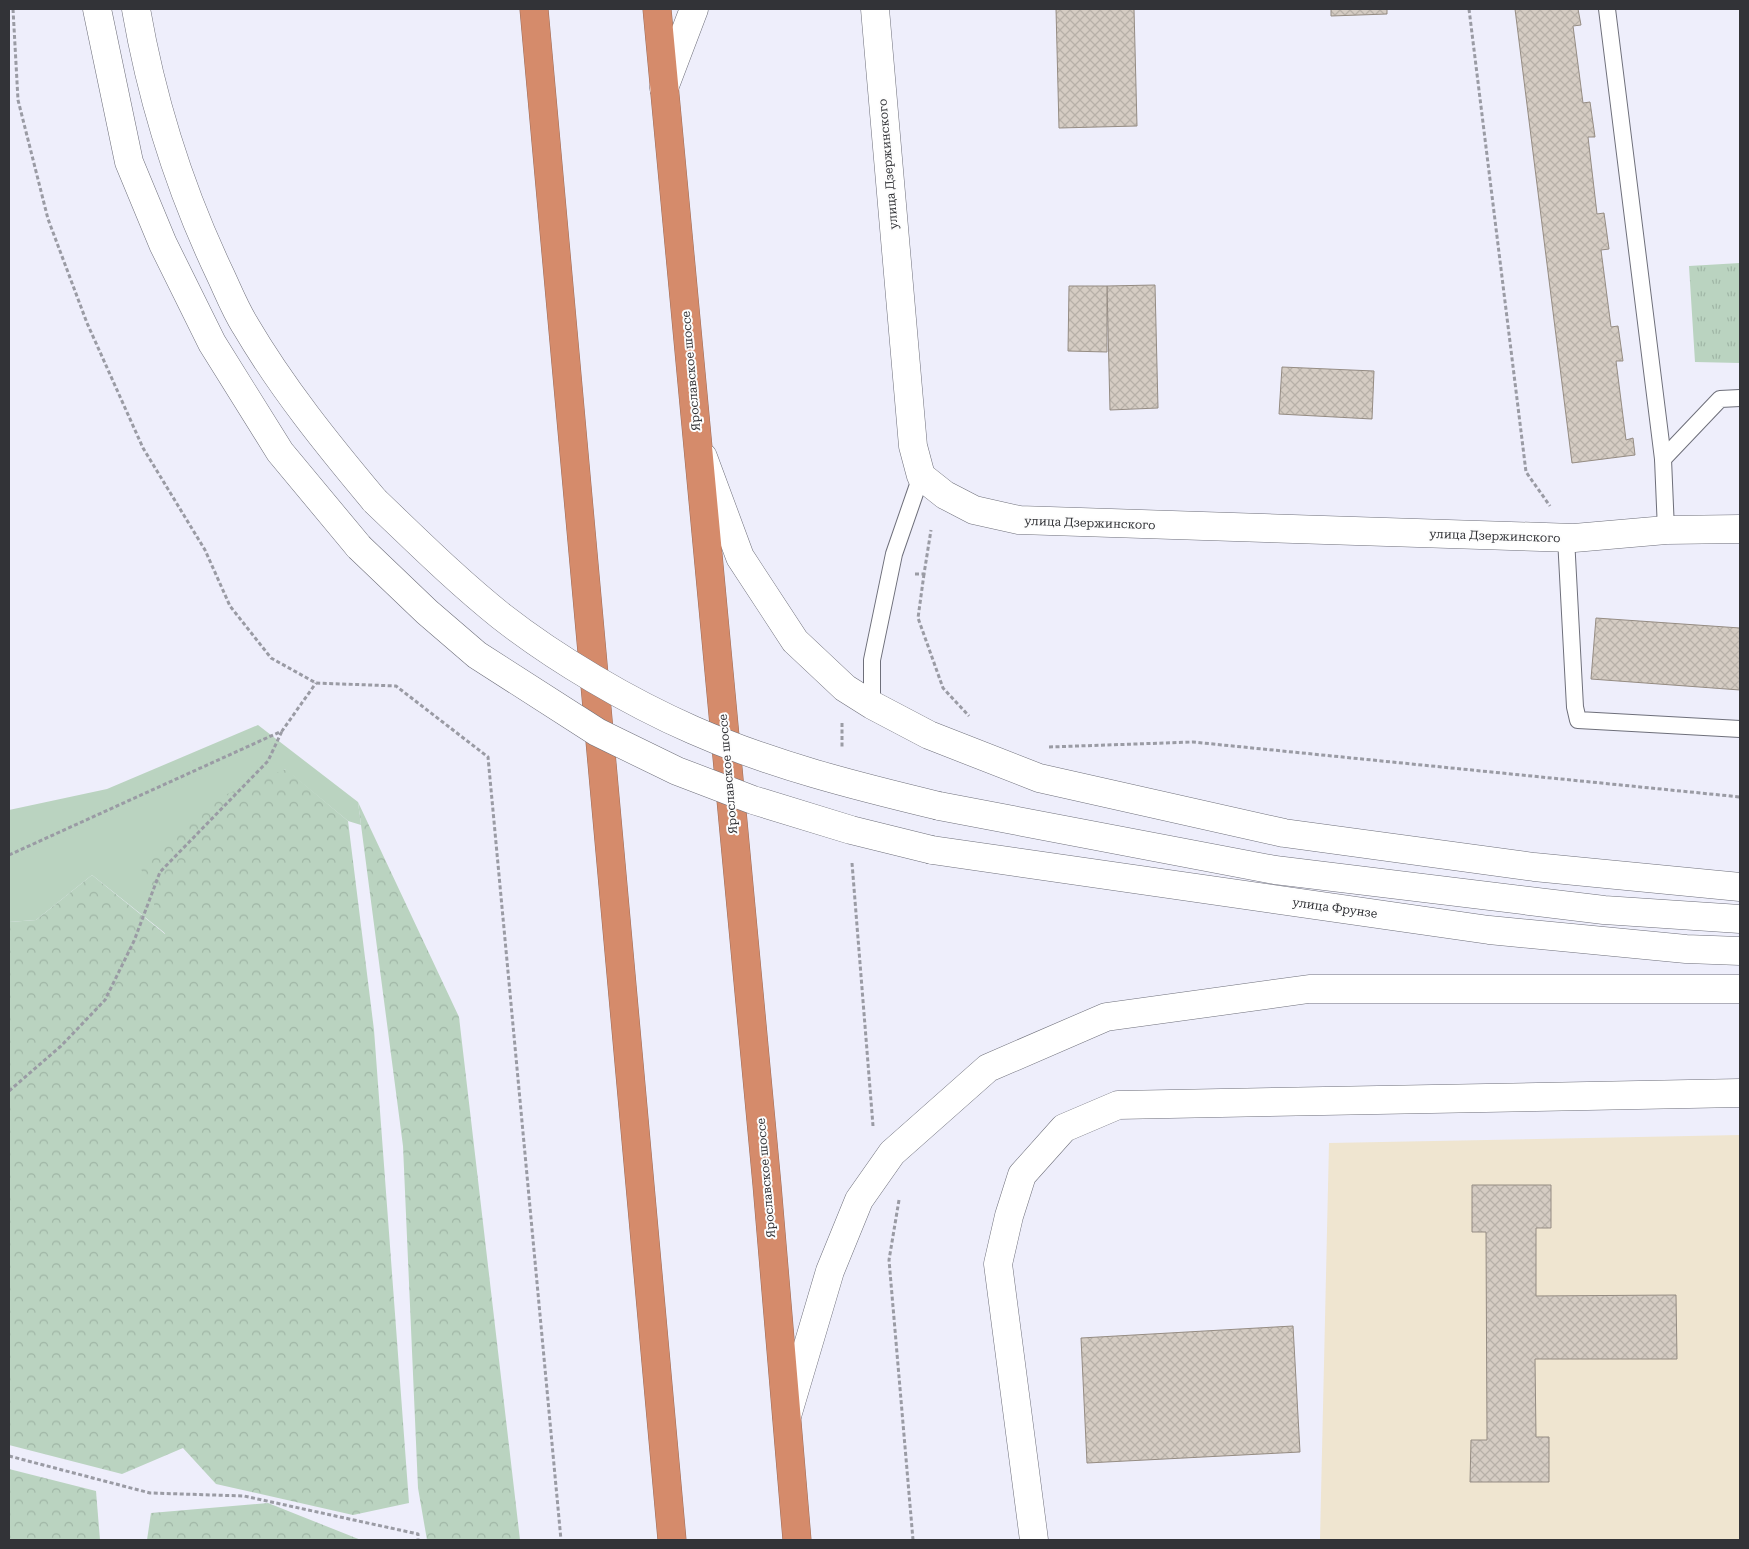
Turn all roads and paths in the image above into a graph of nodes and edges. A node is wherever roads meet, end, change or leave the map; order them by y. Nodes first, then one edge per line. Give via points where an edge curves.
1 (13, 9) edge
2 (97, 9) edge
3 (136, 9) edge
4 (534, 9) edge
5 (656, 9) edge
6 (694, 9) edge
7 (875, 9) edge
8 (1469, 9) edge
9 (1607, 9) edge
10 (664, 88) junction
11 (1740, 398) edge
12 (697, 441) junction
13 (1663, 460) junction
14 (921, 476) junction
15 (1740, 529) edge
16 (1666, 530) junction
17 (1570, 538) junction
18 (924, 574) dead end
19 (316, 683) junction
20 (872, 705) junction
21 (975, 722) dead end
22 (1740, 729) edge
23 (282, 731) junction
24 (1048, 747) dead end
25 (1740, 797) edge
26 (9, 855) edge
27 (1740, 887) edge
28 (1740, 919) edge
29 (1740, 951) edge
30 (1740, 989) edge
31 (9, 1091) edge
32 (1740, 1093) edge
33 (900, 1192) dead end
34 (786, 1418) junction
35 (9, 1456) edge
36 (418, 1540) edge
37 (561, 1540) edge
38 (672, 1540) edge
39 (797, 1540) edge
40 (913, 1540) edge
41 (1034, 1540) edge

1 - 19 path via 18,100 48,219 87,322 144,448 206,550 230,606 271,658
2 - 29 main road, улица Фрунзе, bridge via 129,162 163,244 212,344 280,452 359,547 427,612 478,655 597,732 677,772 753,800 851,830 932,850 1488,930
3 - 28 main road, bridge via 142,46 174,162 196,224 244,324 311,425 375,501 501,616 616,690 693,730 785,765 939,806 1274,870 1604,910
4 - 38 highway
5 - 10 highway, Ярославское шоссе
6 - 10 main road
7 - 14 main road, улица Дзержинского via 913,446
8 - 17 path via 1526,472
9 - 13 lane
10 - 12 highway, Ярославское шоссе
11 - 13 lane via 1720,399
12 - 20 main road via 740,557 795,641 845,688
12 - 34 highway, Ярославское шоссе
13 - 16 lane
14 - 17 main road, улица Дзержинского via 945,495 974,510 1019,520
14 - 20 lane via 894,554 872,660
15 - 16 main road, улица Дзержинского
16 - 17 main road, улица Дзержинского
17 - 22 lane via 1574,707 1578,720
18 - 21 path via 918,618 942,688
19 - 23 path
19 - 37 path via 396,686 488,757
20 - 27 main road via 929,735 1039,778 1284,833 1534,867
23 - 26 path
23 - 31 path via 268,761 160,872 134,941 105,1000 61,1046
24 - 25 path via 1193,742
30 - 34 main road via 1308,989 1106,1017 988,1068 892,1153 859,1200 830,1271
32 - 41 main road via 1118,1104 1064,1128 1022,1175 998,1264
33 - 40 path via 889,1260
34 - 39 highway, Ярославское шоссе
35 - 36 path via 150,1493 244,1496 418,1534

